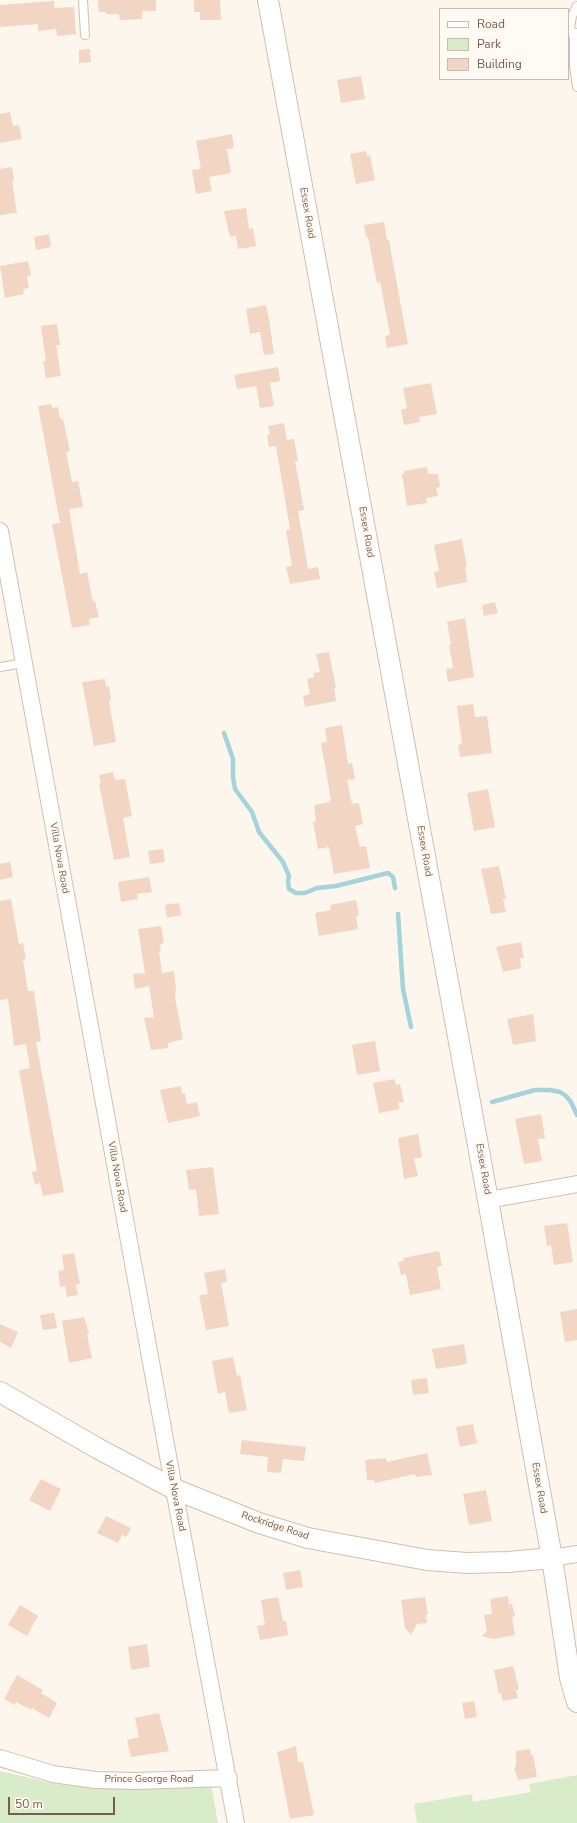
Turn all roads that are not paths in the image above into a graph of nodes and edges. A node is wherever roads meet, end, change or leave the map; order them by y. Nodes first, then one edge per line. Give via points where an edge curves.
1 (83, 0) edge
2 (268, 0) edge
3 (577, 6) edge
4 (85, 35) dead end
5 (576, 35) edge
6 (577, 87) edge
7 (0, 531) edge
8 (24, 663) junction
9 (0, 667) edge
10 (577, 1184) edge
11 (488, 1200) junction
12 (0, 1392) edge
13 (174, 1489) junction
14 (577, 1554) edge
15 (552, 1558) junction
16 (577, 1702) edge
17 (0, 1758) edge
18 (229, 1778) junction
19 (236, 1823) edge

1 - 4 lane
2 - 11 street, Essex Road
3 - 5 lane via 570,26
5 - 6 lane via 574,66
7 - 8 street, Villa Nova Road
8 - 9 lane
8 - 13 street, Villa Nova Road
10 - 11 street
11 - 15 street, Essex Road
12 - 13 street, Rockridge Road
13 - 15 street, Rockridge Road via 259,1523 308,1538 372,1551 427,1560 468,1562
13 - 18 street, Villa Nova Road
14 - 15 street, Rockridge Road
15 - 16 street, Essex Road via 570,1678
17 - 18 street, Prince George Road via 53,1774 95,1780
18 - 19 street, Villa Nova Road

